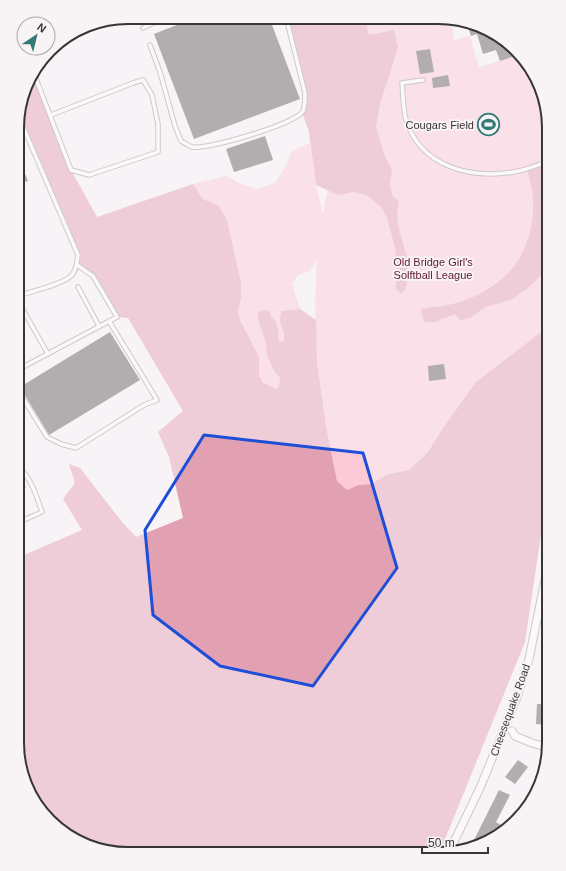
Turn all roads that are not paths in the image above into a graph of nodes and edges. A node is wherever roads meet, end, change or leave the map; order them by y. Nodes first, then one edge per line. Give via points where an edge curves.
1 (151, 24) edge
2 (287, 24) edge
3 (143, 28) dead end
4 (150, 45) dead end
5 (36, 79) edge
6 (423, 80) dead end
7 (51, 115) junction
8 (24, 129) edge
9 (542, 163) edge
10 (77, 265) junction
11 (78, 287) dead end
12 (24, 293) edge
13 (24, 312) edge
14 (109, 321) junction
15 (99, 326) junction
16 (48, 354) junction
17 (24, 366) edge
18 (24, 399) edge
19 (24, 472) edge
20 (24, 521) edge
21 (542, 595) edge
22 (512, 731) dead end
23 (542, 746) edge
24 (452, 846) edge

1 - 3 lane
2 - 4 lane via 304,93 305,103 302,112 283,124 223,143 193,147 181,141
5 - 7 lane
6 - 9 lane via 402,83 403,102 406,119 415,139 430,156 453,168 469,172 514,172
7 - 7 lane via 71,170 89,176 158,152 158,124 152,95 143,80
8 - 10 lane via 78,255
10 - 12 lane via 72,276
10 - 14 lane via 93,276 117,317
11 - 15 lane
13 - 16 lane
14 - 15 lane
14 - 18 lane via 157,400 144,405 76,448 48,437
15 - 16 lane
16 - 17 lane
19 - 20 lane via 33,485 42,512
21 - 24 street, Cheesequake Road via 529,659 516,700 480,788
22 - 23 street via 515,736

